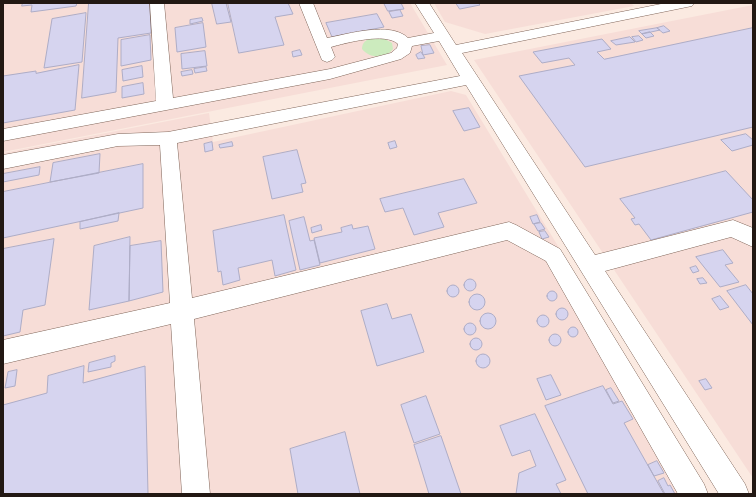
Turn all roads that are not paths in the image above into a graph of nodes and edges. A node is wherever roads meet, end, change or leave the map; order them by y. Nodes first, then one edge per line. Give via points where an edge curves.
1 (157, 3) edge
2 (306, 3) edge
3 (422, 3) edge
4 (687, 3) edge
5 (368, 36) junction
6 (406, 43) junction
7 (448, 43) junction
8 (322, 44) junction
9 (387, 60) junction
10 (333, 73) junction
11 (470, 79) junction
12 (165, 104) junction
13 (3, 135) edge
14 (168, 138) junction
15 (3, 162) edge
16 (753, 238) edge
17 (589, 266) junction
18 (182, 311) junction
19 (3, 352) edge
20 (196, 494) edge
21 (694, 494) edge
22 (735, 494) edge

1 - 12 street
2 - 8 street
3 - 7 street
4 - 7 street
5 - 6 street via 394,35
5 - 8 street
5 - 9 street via 360,45 361,52 371,58
6 - 7 street
6 - 9 street via 403,52
7 - 11 street
8 - 10 street
9 - 10 street
10 - 12 street
11 - 14 street
11 - 17 street
12 - 13 street
14 - 15 street via 118,140
14 - 18 street
16 - 17 street via 732,228
17 - 22 street
18 - 19 street
18 - 20 street
18 - 21 street via 509,231 553,255

